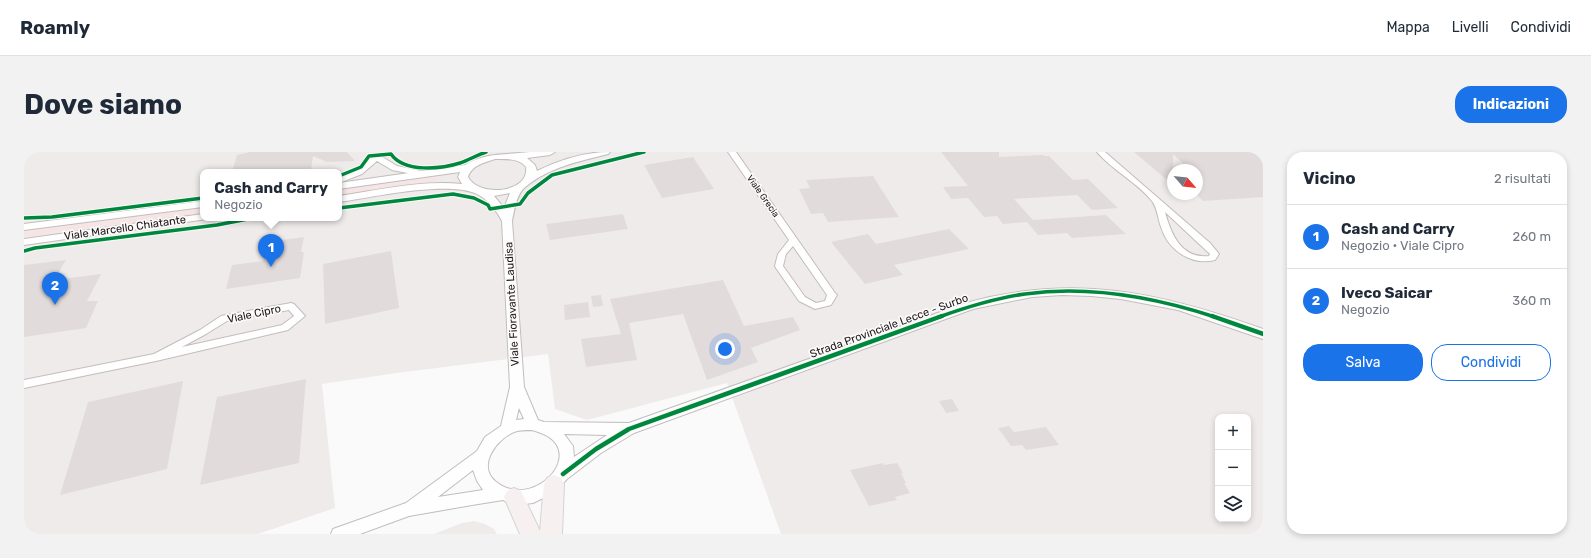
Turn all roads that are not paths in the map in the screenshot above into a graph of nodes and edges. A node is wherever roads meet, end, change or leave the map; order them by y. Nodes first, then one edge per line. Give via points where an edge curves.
1 (550, 152) edge
2 (605, 152) edge
3 (732, 152) edge
4 (1101, 152) edge
5 (376, 155) edge
6 (514, 157) junction
7 (468, 168) junction
8 (423, 174) junction
9 (342, 180) edge
10 (524, 184) junction
11 (342, 186) edge
12 (470, 188) junction
13 (481, 192) junction
14 (342, 198) edge
15 (1157, 202) junction
16 (200, 204) edge
17 (200, 217) edge
18 (507, 222) junction
19 (24, 227) edge
20 (794, 239) junction
21 (24, 242) edge
22 (1263, 334) edge
23 (156, 357) junction
24 (24, 384) edge
25 (517, 387) junction
26 (539, 426) junction
27 (507, 429) junction
28 (629, 429) junction
29 (482, 456) junction
30 (559, 479) junction
31 (508, 496) junction
32 (408, 509) junction
33 (339, 534) edge
34 (530, 534) edge
35 (551, 534) edge

1 - 6 street
2 - 10 street via 557,165
3 - 20 street, Viale Grecia
4 - 15 street
5 - 8 street via 387,165
5 - 9 street via 371,165 361,173
6 - 7 street via 494,156
6 - 10 street via 529,164 532,169 532,175
7 - 8 street
7 - 12 street via 463,178
8 - 11 street
10 - 13 street via 501,193
10 - 18 street, Viale Fioravante Laudisa via 514,194
12 - 13 street
12 - 14 street via 437,187
13 - 18 street, Viale Fioravante Laudisa via 492,198 500,207
15 - 15 street via 1168,236 1176,245 1186,254 1196,258 1212,258 1215,254 1207,245
16 - 19 street, Viale Marcello Chiatante
17 - 21 street, Viale Marcello Chiatante
18 - 25 street, Viale Fioravante Laudisa
20 - 20 street, Viale Grecia via 782,254 779,266 802,299 815,306 828,303 832,295
22 - 28 street, Strada Provinciale Lecce - Surbo via 1217,317 1138,297 1073,291 1032,293 970,306
23 - 23 street, Viale Cipro via 285,328 300,316 291,306 224,318
23 - 24 street, Viale Cipro
25 - 26 street, Viale Fioravante Laudisa
25 - 27 street, Viale Fioravante Laudisa
26 - 27 street via 520,425
26 - 28 street, Strada Provinciale Lecce - Surbo
26 - 30 street via 556,433 566,446 567,463
27 - 29 street via 492,440
28 - 30 street, Strada Provinciale Lecce - Surbo via 596,449
29 - 31 street via 480,468 483,479 490,488
29 - 32 street
30 - 31 street via 542,492 529,497
30 - 35 highway
31 - 32 street via 472,498
31 - 34 highway
32 - 33 street

